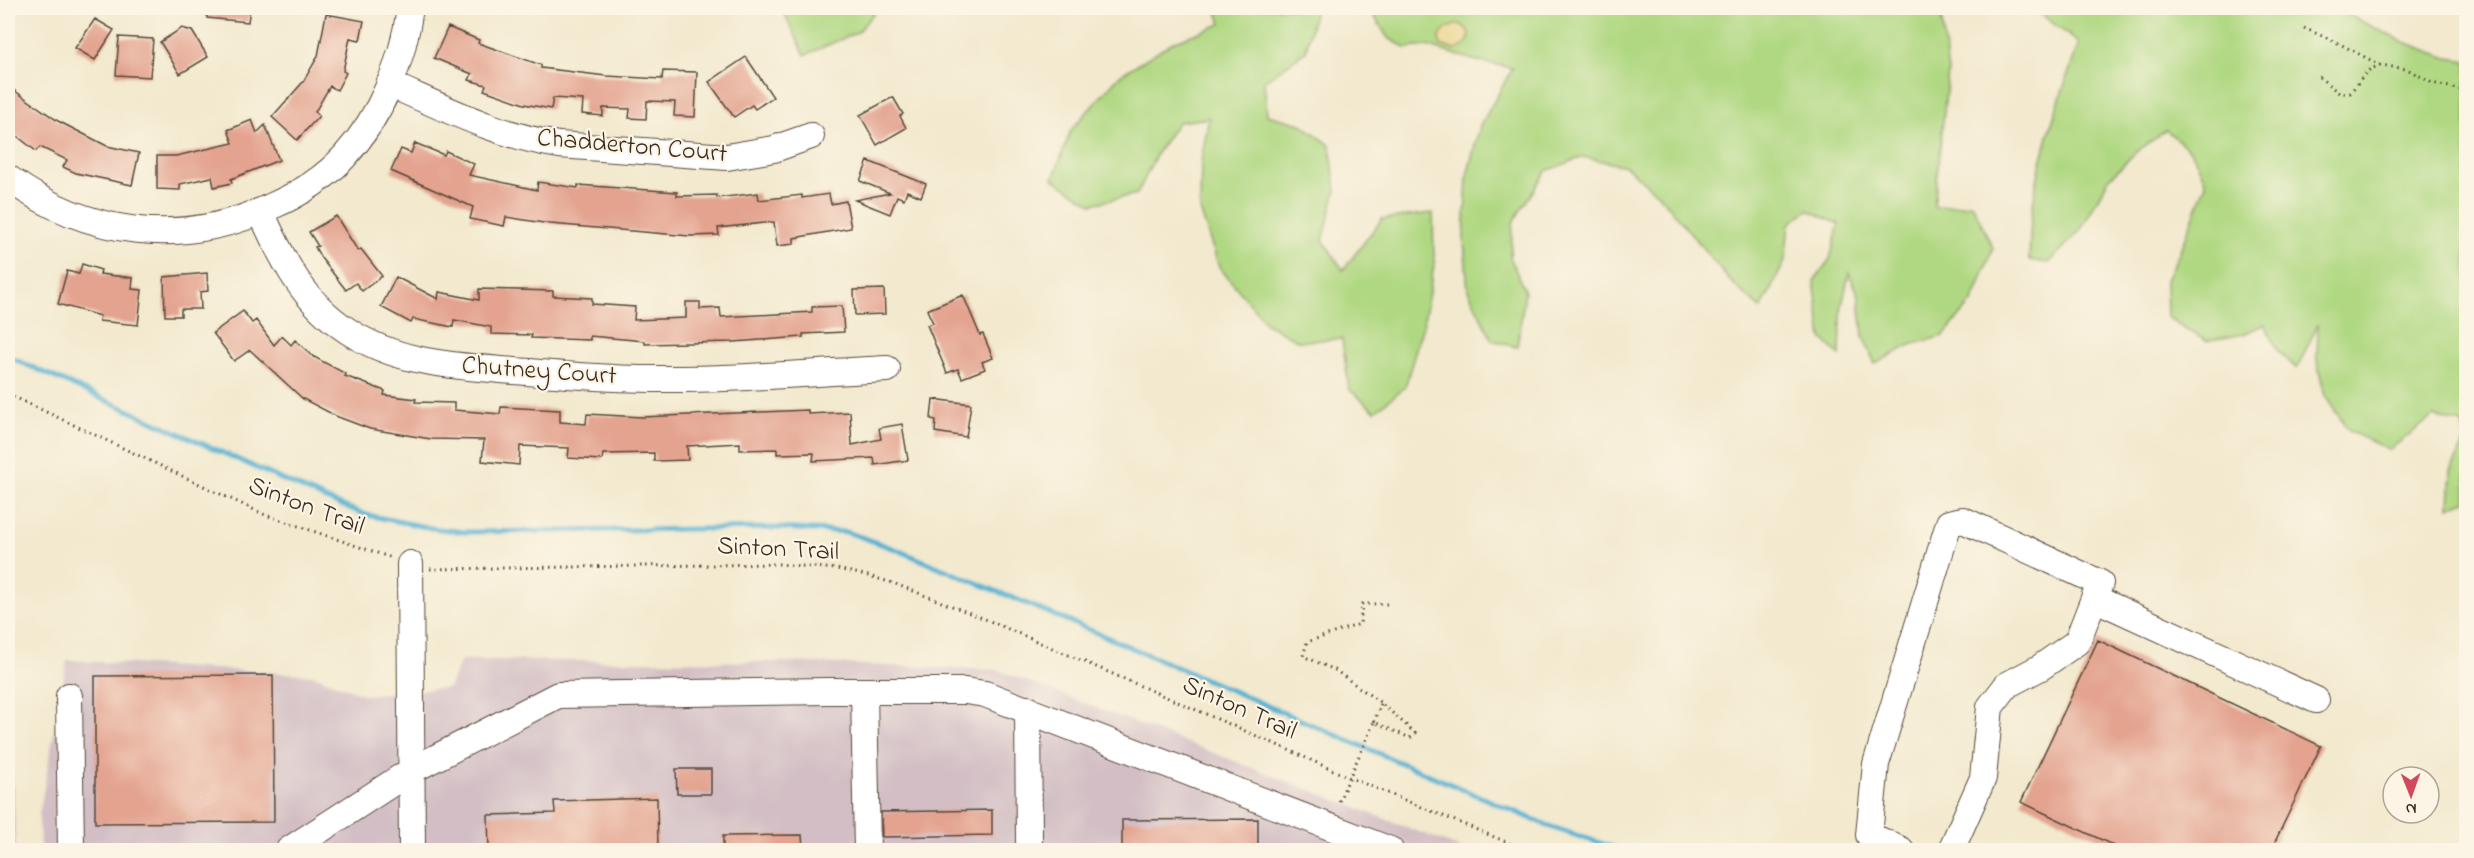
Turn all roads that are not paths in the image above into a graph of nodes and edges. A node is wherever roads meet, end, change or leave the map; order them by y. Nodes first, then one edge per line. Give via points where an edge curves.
1 (410, 8) edge
2 (389, 84) junction
3 (811, 136) dead end
4 (8, 178) edge
5 (261, 212) junction
6 (887, 369) dead end
7 (410, 564) road end
8 (2094, 598) junction
9 (864, 691) junction
10 (69, 696) dead end
11 (2316, 700) dead end
12 (1028, 709) junction
13 (412, 770) junction
14 (1029, 841) dead end
15 (71, 850) edge
16 (289, 850) edge
17 (412, 850) edge
18 (867, 850) edge
19 (1390, 850) edge
20 (1900, 850) edge
21 (1951, 850) edge

1 - 2 street via 400,58
2 - 3 street, Chadderton Court via 488,127 559,145 727,157 774,149
2 - 5 street via 377,111 344,157 303,190
4 - 5 street via 35,196 87,220 141,231 197,231
5 - 6 street, Chutney Court via 284,262 308,297 328,317 368,343 415,360 640,379
7 - 13 street
8 - 11 street
8 - 20 street via 2100,583 1963,520 1950,523 1876,764 1869,835
8 - 21 street via 2077,642 2007,685 1990,707 1983,778
9 - 12 street via 965,691
9 - 13 street via 558,695
9 - 18 street
10 - 15 street
12 - 14 street
12 - 19 street
13 - 16 street
13 - 17 street

